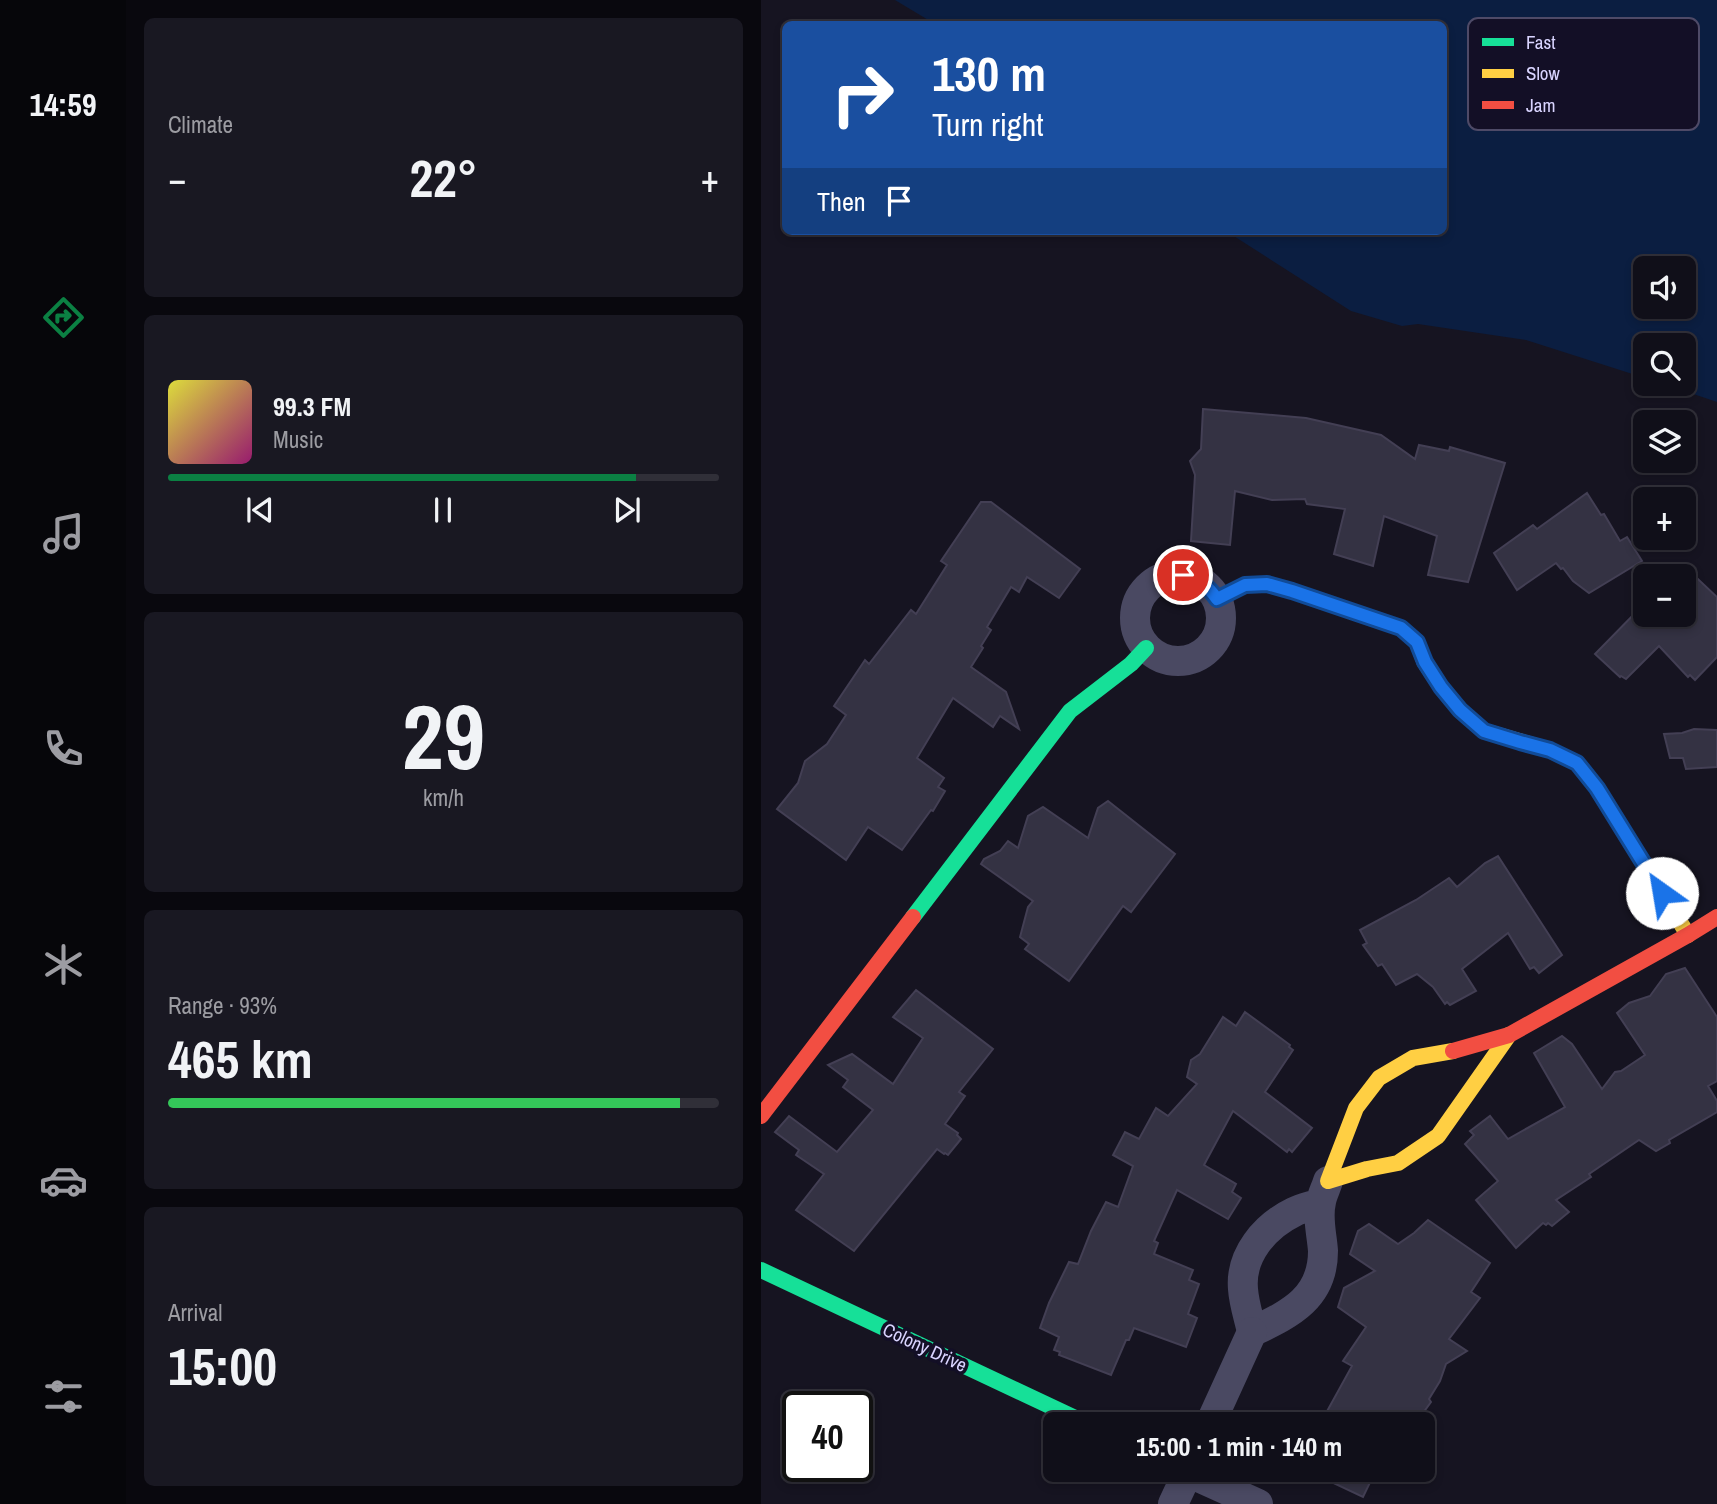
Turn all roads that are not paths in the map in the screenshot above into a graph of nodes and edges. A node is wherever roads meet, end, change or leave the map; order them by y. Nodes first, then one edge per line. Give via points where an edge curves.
1 (1217, 599) junction
2 (1146, 648) junction
3 (1717, 917) edge
4 (1688, 935) junction
5 (1509, 1035) junction
6 (761, 1116) edge
7 (1324, 1192) junction
8 (761, 1270) edge
9 (1252, 1332) junction
10 (1063, 1412) edge
11 (1215, 1412) edge
12 (1182, 1482) edge
13 (1210, 1482) edge
14 (1173, 1504) edge
15 (1258, 1504) edge

1 - 2 street via 1220,627 1206,651 1180,662
1 - 2 street via 1197,579 1183,575 1156,581 1145,590 1135,617
1 - 4 street via 1245,585 1267,584 1401,628 1417,642 1441,687 1484,731 1550,750 1577,763
2 - 6 street via 1070,711
3 - 4 street
4 - 5 street
5 - 7 street via 1438,1136 1398,1163 1367,1169
5 - 7 street via 1413,1058 1379,1078 1356,1108
7 - 9 street via 1323,1253 1315,1288 1291,1312
7 - 9 street via 1276,1223 1250,1253 1243,1292
8 - 10 street, Colony Drive
9 - 11 street
12 - 14 street
13 - 15 street

